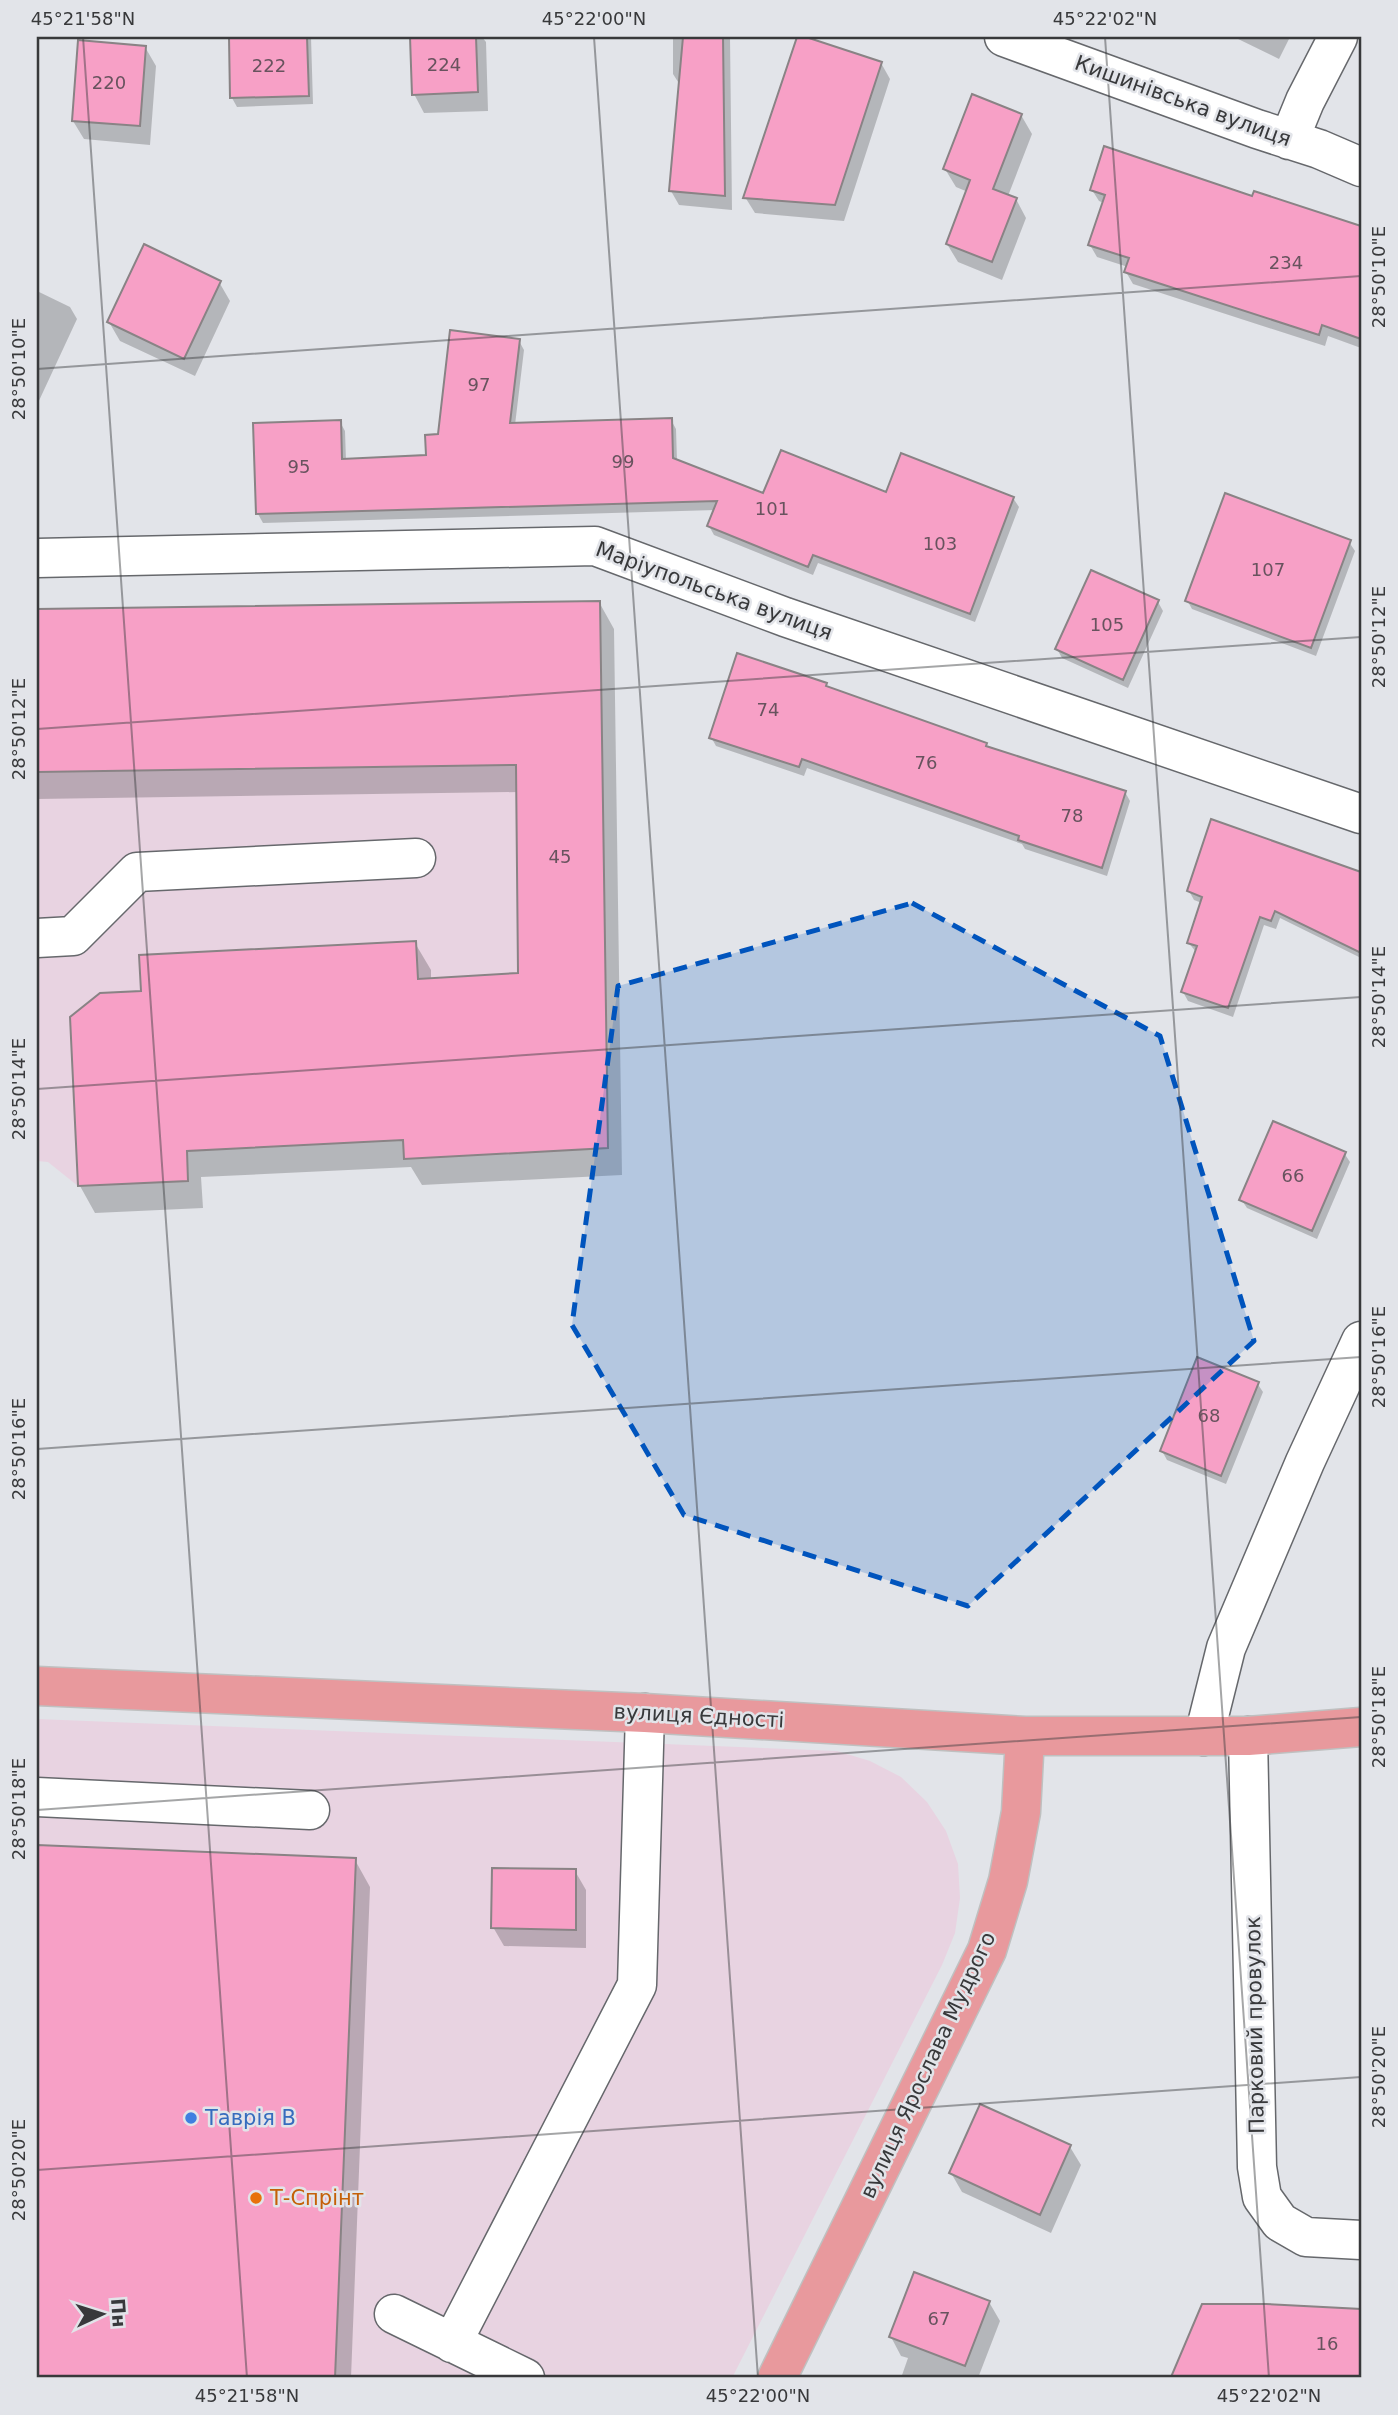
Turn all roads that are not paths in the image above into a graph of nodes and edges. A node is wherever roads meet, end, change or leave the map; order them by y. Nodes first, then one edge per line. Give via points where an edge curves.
1 (1004, 37) edge
2 (1338, 37) edge
3 (1289, 139) junction
4 (1361, 167) edge
5 (37, 558) edge
6 (1361, 814) edge
7 (416, 859) dead end
8 (37, 938) edge
9 (1361, 1341) edge
10 (37, 1686) edge
11 (645, 1713) junction
12 (1361, 1727) edge
13 (1025, 1736) junction
14 (1204, 1736) junction
15 (1248, 1736) junction
16 (37, 1797) edge
17 (310, 1810) dead end
18 (1361, 2240) edge
19 (394, 2314) dead end
20 (452, 2343) junction
21 (525, 2378) edge
22 (777, 2378) edge

1 - 3 street, Кишинівська вулиця
2 - 3 street
3 - 4 street, Кишинівська вулиця
5 - 6 street, Маріупольська вулиця via 595,546 798,622
7 - 8 street via 137,872 73,936
9 - 14 street via 1226,1648
10 - 11 main road, вулиця Єдності
11 - 13 main road, вулиця Єдності
11 - 20 street via 637,1985
12 - 15 main road, вулиця Єдності
13 - 14 main road, вулиця Єдності
13 - 22 main road, вулиця Ярослава Мудрого via 1021,1812 1008,1881 987,1950
14 - 15 main road, вулиця Єдності
15 - 18 street, Парковий провулок via 1262,2197 1280,2222 1306,2237
16 - 17 street
19 - 20 street
20 - 21 street

